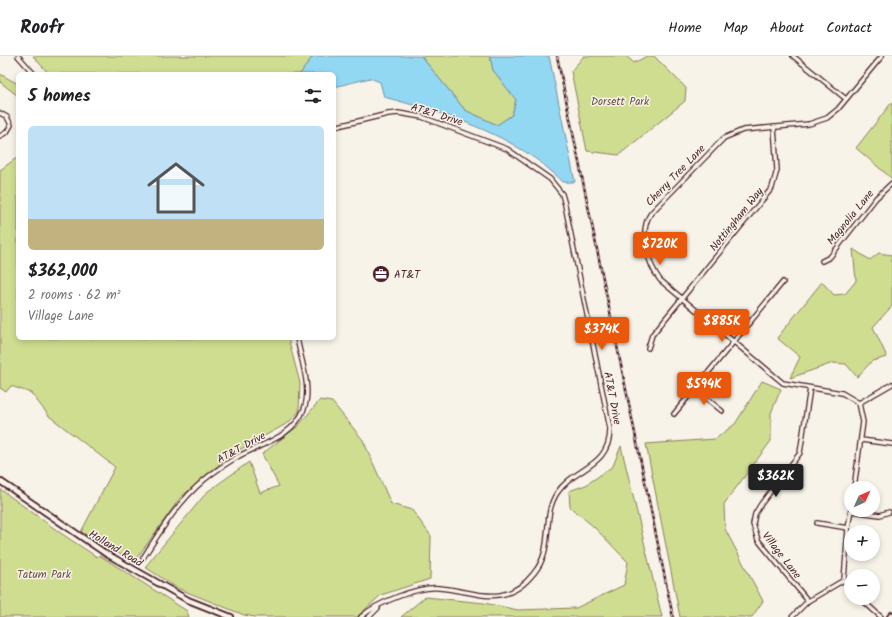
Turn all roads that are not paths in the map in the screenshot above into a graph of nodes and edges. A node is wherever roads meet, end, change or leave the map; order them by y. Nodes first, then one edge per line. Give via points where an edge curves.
1 (18, 56) edge
2 (793, 56) edge
3 (882, 56) edge
4 (32, 72) edge
5 (846, 100) junction
6 (0, 113) edge
7 (336, 126) edge
8 (774, 128) junction
9 (0, 136) edge
10 (892, 183) edge
11 (822, 262) dead end
12 (783, 282) dead end
13 (682, 299) junction
14 (297, 340) edge
15 (734, 342) junction
16 (648, 348) dead end
17 (892, 384) edge
18 (810, 388) junction
19 (695, 389) junction
20 (859, 403) junction
21 (722, 411) dead end
22 (674, 414) dead end
23 (861, 440) junction
24 (892, 444) edge
25 (0, 481) edge
26 (855, 481) edge
27 (889, 512) dead end
28 (880, 515) edge
29 (817, 524) dead end
30 (844, 527) edge
31 (143, 558) dead end
32 (844, 580) edge
33 (808, 601) junction
34 (380, 605) junction
35 (868, 605) edge
36 (231, 617) edge
37 (361, 617) edge
38 (369, 617) edge
39 (792, 617) edge
40 (881, 617) edge

1 - 4 street
2 - 5 street
3 - 5 street, Cherry Tree Lane
5 - 8 street, Cherry Tree Lane via 820,121
6 - 9 street via 7,117 11,125 7,132
7 - 34 street, AT&T Drive via 377,115 398,113 416,116 497,144 550,179 562,194 565,205 610,429 608,444 600,459 556,494 550,512 545,556 535,572 523,584 496,596 477,596 439,588 424,589
8 - 13 street, Nottingham Way via 777,170 772,188
8 - 13 street, Cherry Tree Lane via 743,130 724,138 647,218 645,234 654,271 664,284
10 - 11 street, Magnolia Lane via 876,198 833,253
12 - 15 street
13 - 15 street, Cherry Tree Lane
13 - 16 street, Nottingham Way via 652,335
14 - 31 street, AT&T Drive via 307,395 304,411 299,419 281,435 227,463 194,488 170,516
15 - 18 street, Cherry Tree Lane via 783,383
15 - 19 street
17 - 20 street
18 - 20 street, Cherry Tree Lane via 842,393
18 - 33 street, Village Lane via 800,453 761,504 753,524 758,540
19 - 21 street
19 - 22 street
20 - 23 street via 863,416
23 - 24 street
23 - 26 street
25 - 36 street, Holland Road via 105,553 188,600
27 - 28 street
29 - 30 street
32 - 33 street
33 - 39 street
34 - 37 street, AT&T Drive
34 - 38 street
35 - 40 street

